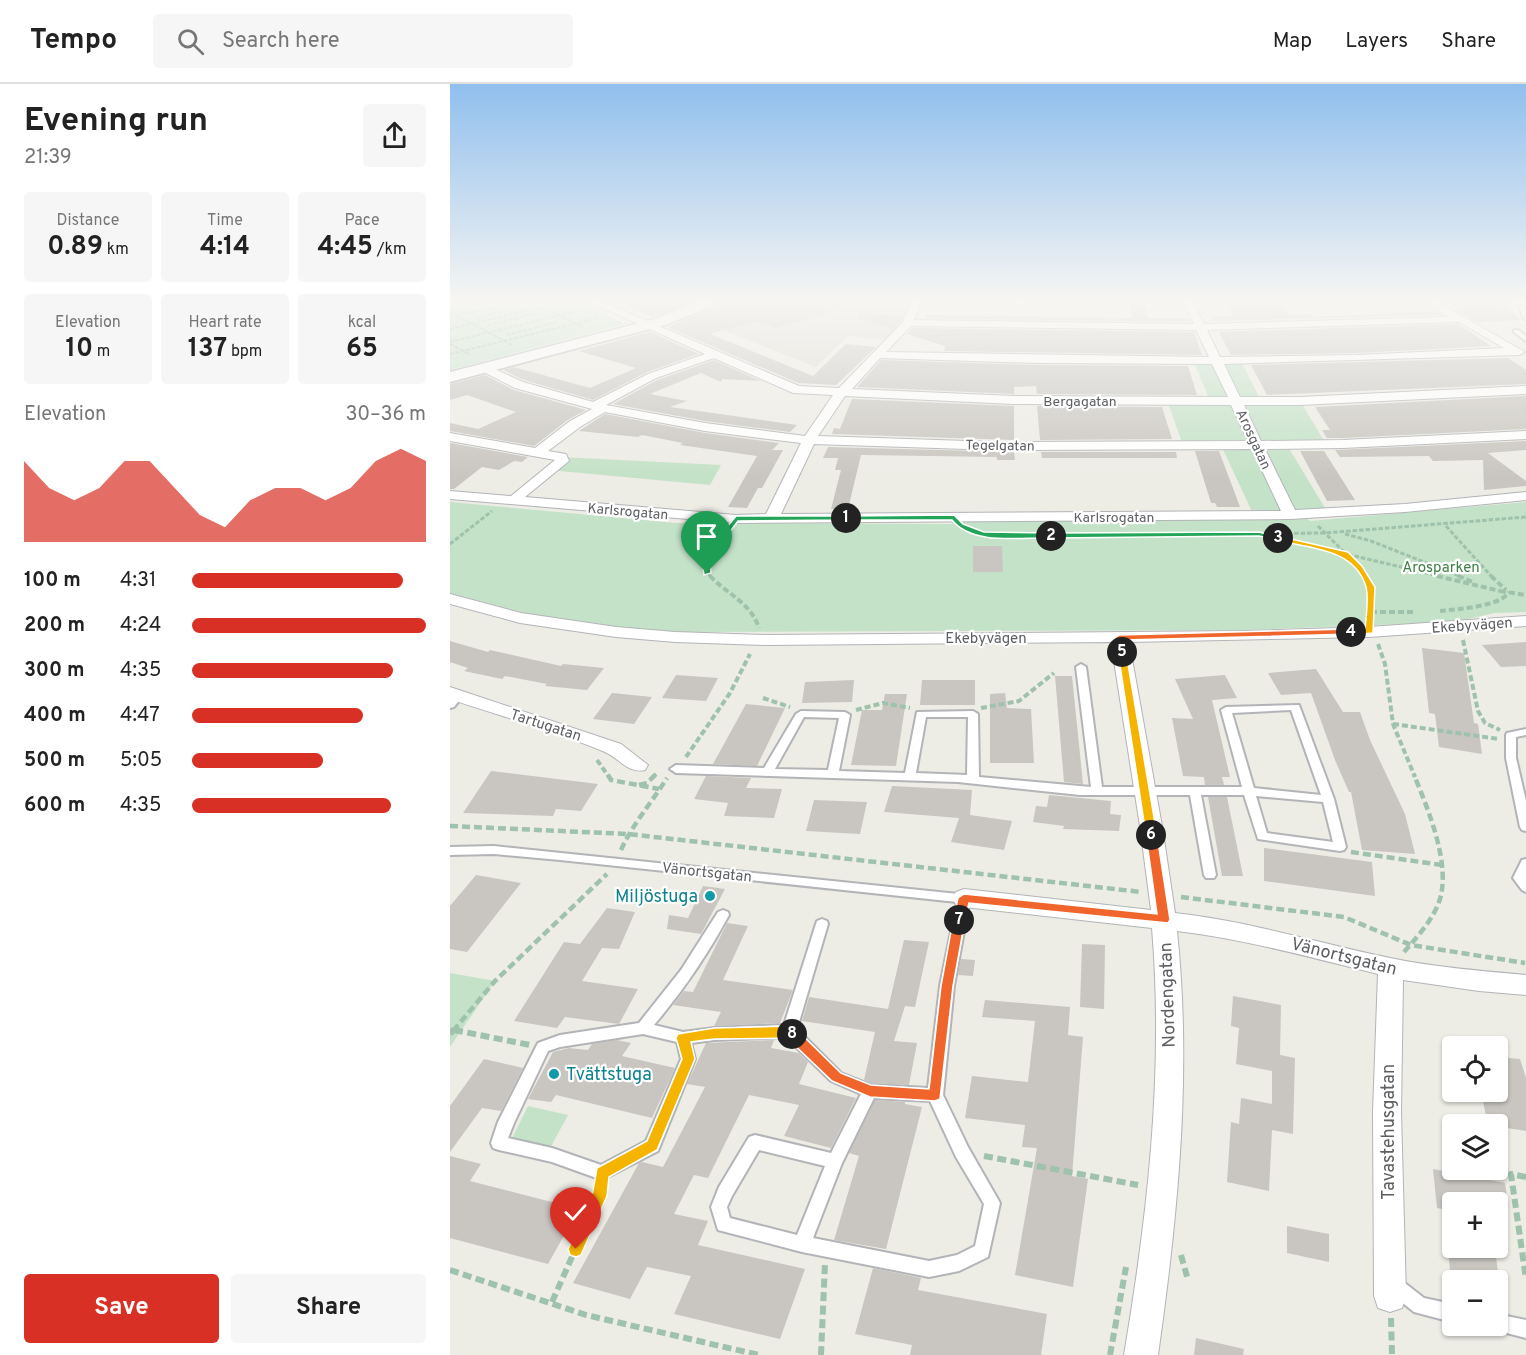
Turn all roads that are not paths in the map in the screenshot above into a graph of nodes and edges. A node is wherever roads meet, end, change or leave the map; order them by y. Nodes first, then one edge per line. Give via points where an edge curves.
1 (506, 358) edge
2 (700, 358) edge
3 (722, 358) edge
4 (874, 358) edge
5 (974, 358) edge
6 (1376, 358) edge
7 (1217, 361) junction
8 (484, 368) junction
9 (450, 377) edge
10 (1526, 390) edge
11 (841, 393) junction
12 (1237, 401) junction
13 (598, 407) junction
14 (1526, 435) edge
15 (450, 437) edge
16 (809, 440) junction
17 (1257, 445) junction
18 (538, 452) junction
19 (450, 495) edge
20 (1526, 496) edge
21 (514, 501) junction
22 (1290, 515) junction
23 (771, 519) junction
24 (450, 599) edge
25 (1526, 621) edge
26 (1119, 638) junction
27 (1081, 667) dead end
28 (453, 698) edge
29 (1526, 732) edge
30 (638, 765) dead end
31 (676, 769) dead end
32 (768, 771) junction
33 (834, 774) junction
34 (910, 776) junction
35 (973, 780) junction
36 (1097, 791) junction
37 (1248, 791) junction
38 (1146, 792) junction
39 (1196, 792) junction
40 (1328, 799) junction
41 (1526, 827) edge
42 (450, 851) edge
43 (1526, 863) edge
44 (1210, 875) dead end
45 (1526, 887) edge
46 (964, 898) junction
47 (723, 915) dead end
48 (1164, 920) junction
49 (822, 924) dead end
50 (1391, 969) junction
51 (1526, 985) edge
52 (643, 1028) junction
53 (789, 1031) junction
54 (683, 1038) junction
55 (870, 1091) junction
56 (935, 1095) junction
57 (835, 1161) junction
58 (802, 1244) junction
59 (1390, 1289) joint
60 (1442, 1311) edge
61 (1508, 1325) edge
62 (1526, 1329) edge
63 (1141, 1355) edge

1 - 8 street
2 - 13 street via 652,376
3 - 11 street, Bergagatan via 797,390
4 - 11 street
5 - 7 street
6 - 7 street
7 - 12 street, Arosgatan
8 - 9 street
8 - 13 street, Tegelgatan via 519,385
10 - 12 street, Bergagatan
11 - 12 street, Bergagatan via 1014,400
11 - 16 street
12 - 17 street, Arosgatan
13 - 16 street, Tegelgatan via 705,427
13 - 18 street
14 - 17 street, Tegelgatan
15 - 18 street
16 - 17 street, Tegelgatan via 997,446
16 - 23 street
17 - 22 street, Arosgatan
18 - 21 street via 562,460
19 - 21 street, Karlsrogatan
20 - 22 street, Karlsrogatan
21 - 23 street, Karlsrogatan
22 - 23 street, Karlsrogatan
24 - 26 street, Ekebyvägen via 543,622 675,637
25 - 26 street, Ekebyvägen via 1370,632
26 - 38 street, Nordengatan
27 - 36 lane
28 - 30 street, Tartugatan via 614,748
29 - 41 lane via 1511,738 1511,758
31 - 32 lane
32 - 33 lane
32 - 33 lane via 801,714 844,715
33 - 34 lane
34 - 35 lane
34 - 35 lane via 921,714 973,714
35 - 36 lane
36 - 38 lane
37 - 39 lane
37 - 40 lane
37 - 40 lane via 1262,836 1340,847
37 - 40 lane via 1226,710 1295,707
38 - 39 lane
38 - 48 street, Nordengatan
39 - 44 lane
42 - 46 lane, Vänortsgatan via 549,855
43 - 45 lane via 1519,878
46 - 48 street, Vänortsgatan
46 - 56 lane via 947,986
47 - 52 lane via 682,981
48 - 50 street, Vänortsgatan via 1279,940
48 - 63 street, Nordengatan via 1170,1016 1168,1134 1159,1242
49 - 53 lane
50 - 51 street, Vänortsgatan
50 - 59 street, Tavastehusgatan via 1387,1112
52 - 54 lane
52 - 54 lane via 543,1047 499,1143 552,1155 602,1173 652,1146 688,1059
53 - 54 lane
53 - 55 lane via 836,1077
55 - 56 lane
55 - 57 lane
56 - 58 lane via 992,1203 982,1251 958,1263 929,1269
57 - 58 lane
57 - 58 lane via 755,1142 724,1192 719,1207 724,1224
59 - 60 lane via 1420,1306
61 - 62 lane

